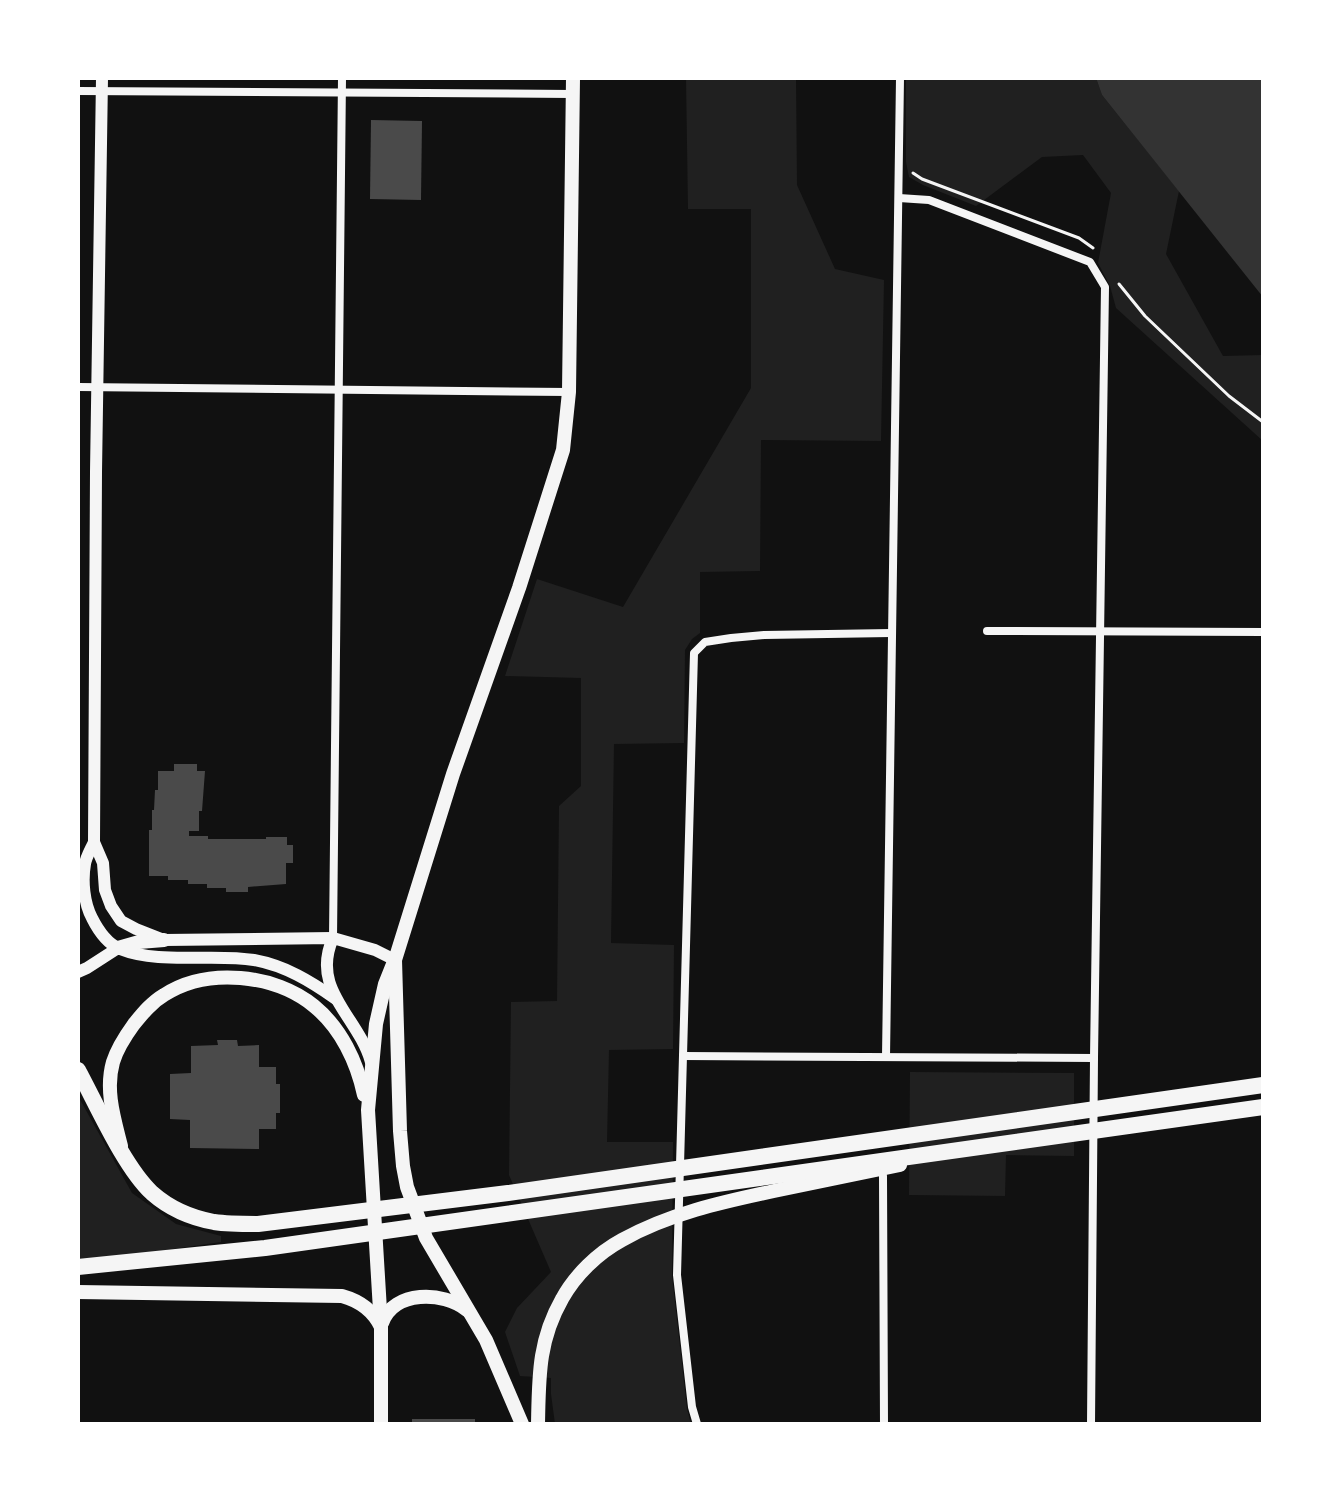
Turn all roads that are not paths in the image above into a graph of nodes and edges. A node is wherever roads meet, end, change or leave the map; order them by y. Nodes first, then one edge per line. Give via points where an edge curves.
1 (342, 78) edge
2 (573, 78) edge
3 (900, 78) edge
4 (102, 84) edge
5 (78, 91) edge
6 (342, 92) junction
7 (573, 94) junction
8 (899, 198) junction
9 (78, 387) edge
10 (98, 387) junction
11 (338, 390) junction
12 (569, 392) junction
13 (987, 631) dead end
14 (1100, 632) junction
15 (1263, 632) edge
16 (891, 633) junction
17 (94, 842) junction
18 (333, 938) junction
19 (164, 940) junction
20 (118, 948) junction
21 (395, 960) junction
22 (78, 972) edge
23 (336, 999) junction
24 (683, 1056) junction
25 (886, 1057) junction
26 (1094, 1058) junction
27 (371, 1062) junction
28 (78, 1070) edge
29 (1263, 1085) edge
30 (1263, 1107) edge
31 (368, 1110) junction
32 (1031, 1140) junction
33 (122, 1150) junction
34 (883, 1176) dead end
35 (78, 1267) edge
36 (78, 1292) edge
37 (469, 1311) junction
38 (381, 1327) junction
39 (381, 1424) edge
40 (522, 1424) edge
41 (538, 1424) edge
42 (697, 1424) edge
43 (884, 1424) edge
44 (1091, 1424) edge

1 - 6 street
2 - 7 main road
3 - 8 street
4 - 5 street
4 - 6 street
4 - 10 street
6 - 7 street
6 - 11 street
7 - 12 main road
8 - 14 street via 929,200 1090,262 1105,287
8 - 16 street
9 - 10 street
10 - 11 street
10 - 17 street
11 - 12 street
11 - 18 street
12 - 21 main road via 563,450
13 - 14 street
14 - 15 street
14 - 26 street
16 - 24 street via 711,640 694,653
16 - 25 street
17 - 19 street via 115,913 128,926
17 - 20 street via 85,863 88,911
18 - 19 street
18 - 21 street
18 - 23 street via 326,963
19 - 20 main road
20 - 22 street
20 - 23 street via 137,954 269,963 301,975
21 - 27 main road via 381,997
21 - 37 main road via 400,1131 407,1187 426,1238
23 - 27 street via 365,1042
24 - 25 street
24 - 42 street via 677,1275
25 - 26 street
26 - 44 street
27 - 31 main road
28 - 33 main road
29 - 33 main road via 258,1224 215,1222 178,1210 143,1183
30 - 32 main road
31 - 33 main road via 348,1050 314,1006 276,984 203,979 165,994 144,1011 113,1060 109,1094
31 - 38 main road
32 - 35 main road via 265,1248
32 - 41 main road via 716,1204 656,1223 608,1249 572,1283 554,1315 541,1351
34 - 43 street
36 - 38 main road via 342,1296 363,1305
37 - 38 main road via 449,1300 414,1298 390,1309
37 - 40 main road
38 - 39 main road

